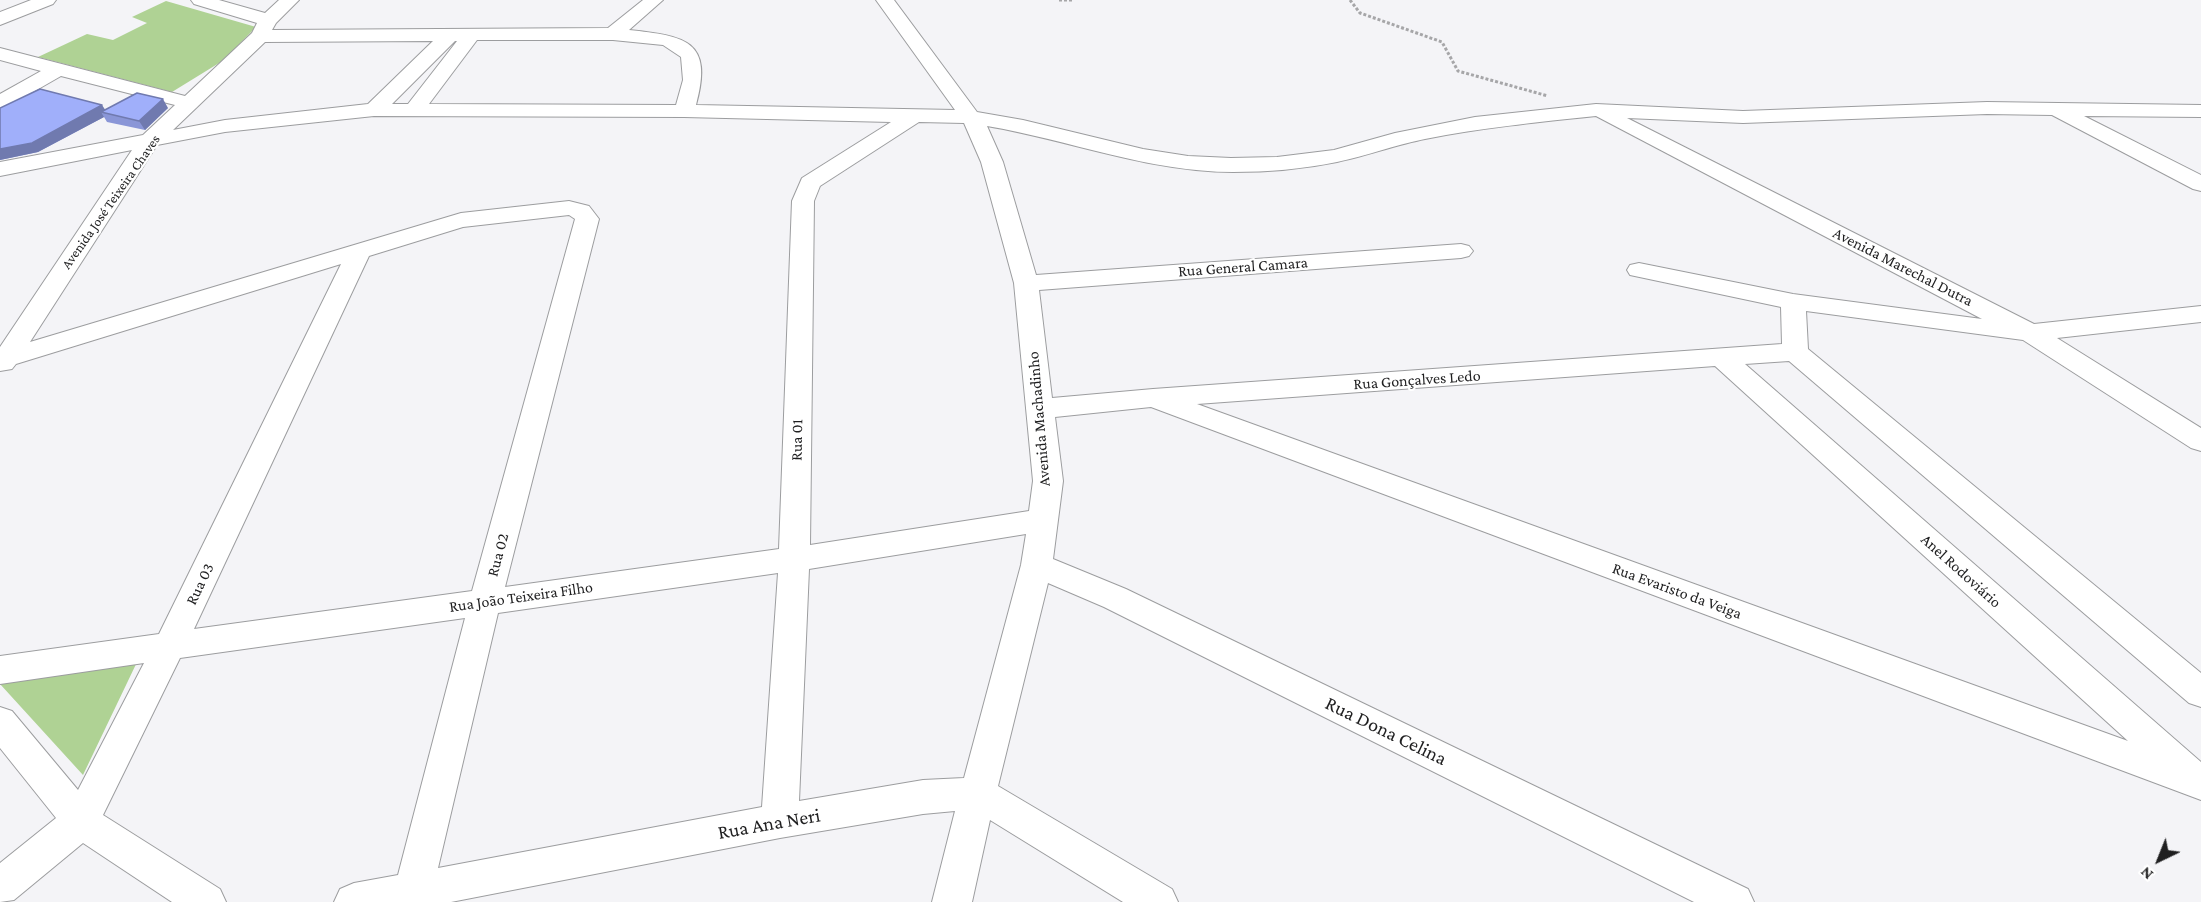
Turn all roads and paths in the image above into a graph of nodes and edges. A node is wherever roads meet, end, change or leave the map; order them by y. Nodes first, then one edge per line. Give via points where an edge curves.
1 (47, 0) edge
2 (200, 0) edge
3 (290, 0) edge
4 (654, 0) edge
5 (1059, 0) edge
6 (1072, 0) edge
7 (1350, 0) edge
8 (892, 4) edge
9 (0, 19) edge
10 (264, 28) junction
11 (451, 34) junction
12 (472, 34) junction
13 (613, 34) junction
14 (0, 54) edge
15 (58, 69) junction
16 (1550, 97) dead end
17 (189, 103) junction
18 (0, 104) edge
19 (2053, 108) junction
20 (374, 110) junction
21 (414, 110) junction
22 (1596, 110) junction
23 (684, 111) junction
24 (2201, 111) edge
25 (914, 116) junction
26 (970, 117) junction
27 (149, 141) junction
28 (0, 169) edge
29 (2201, 184) edge
30 (360, 250) junction
31 (1461, 251) dead end
32 (1640, 270) dead end
33 (1026, 283) junction
34 (1793, 302) junction
35 (2201, 314) edge
36 (2031, 333) junction
37 (1795, 352) junction
38 (1722, 358) junction
39 (3, 363) edge
40 (1153, 398) junction
41 (1040, 409) junction
42 (2201, 441) edge
43 (1042, 520) junction
44 (794, 559) junction
45 (1037, 565) junction
46 (485, 602) junction
47 (170, 646) junction
48 (0, 670) edge
49 (2201, 693) edge
50 (0, 722) edge
51 (2201, 784) edge
52 (978, 794) junction
53 (81, 821) junction
54 (780, 821) junction
55 (0, 887) edge
56 (412, 891) junction
57 (206, 902) edge
58 (354, 902) edge
59 (952, 902) edge
60 (1158, 902) edge
61 (1734, 902) edge

1 - 9 street
2 - 10 street
3 - 10 street, Avenida José Teixeira Chaves
4 - 13 street
5 - 6 path
7 - 16 path via 1360,13 1442,42 1458,71
8 - 26 street, Avenida Machadinho
10 - 11 street
10 - 17 street, Avenida José Teixeira Chaves
11 - 12 street
11 - 20 street
12 - 13 street
12 - 21 street
13 - 23 street via 668,40 690,55 693,80
14 - 15 street
15 - 17 street
15 - 18 street
17 - 27 street, Avenida José Teixeira Chaves
19 - 22 street via 1743,117
19 - 24 street
19 - 29 street
20 - 21 street
20 - 27 street via 225,126
21 - 23 street
22 - 26 street via 1475,123 1336,156 1278,164 1231,165 1143,155
22 - 36 street, Avenida Marechal Dutra
23 - 25 street
25 - 26 street
25 - 44 street, Rua 01 via 810,183 803,201
26 - 33 street, Avenida Machadinho via 992,162
27 - 28 street
27 - 39 street, Avenida José Teixeira Chaves
30 - 39 street
30 - 46 street, Rua 02 via 460,220 569,208 581,211 586,219
30 - 47 street, Rua 03
31 - 33 street, Rua General Camara
32 - 34 street
33 - 41 street, Avenida Machadinho
34 - 36 street
34 - 37 street
35 - 36 street
36 - 42 street, Avenida Marechal Dutra
37 - 38 street, Rua Gonçalves Ledo
37 - 49 street
38 - 40 street, Rua Gonçalves Ledo
38 - 51 street, Anel Rodoviário
40 - 41 street, Rua Gonçalves Ledo
40 - 51 street, Rua Evaristo da Veiga
41 - 43 street, Avenida Machadinho via 1048,481
43 - 44 street, Rua João Teixeira Filho
43 - 45 street, Avenida Machadinho
44 - 46 street, Rua João Teixeira Filho
44 - 54 street, Rua 01
45 - 52 street, Avenida Machadinho
45 - 61 street, Rua Dona Celina via 1115,598
46 - 47 street, Rua João Teixeira Filho
46 - 56 street, Rua 02
47 - 48 street, Rua João Teixeira Filho
47 - 53 street, Rua 03
50 - 53 street
52 - 54 street, Rua Ana Neri via 923,797
52 - 59 street, Avenida Machadinho
52 - 60 street
53 - 55 street, Rua 03
53 - 57 street
54 - 56 street, Rua Ana Neri
56 - 58 street, Rua Ana Neri

